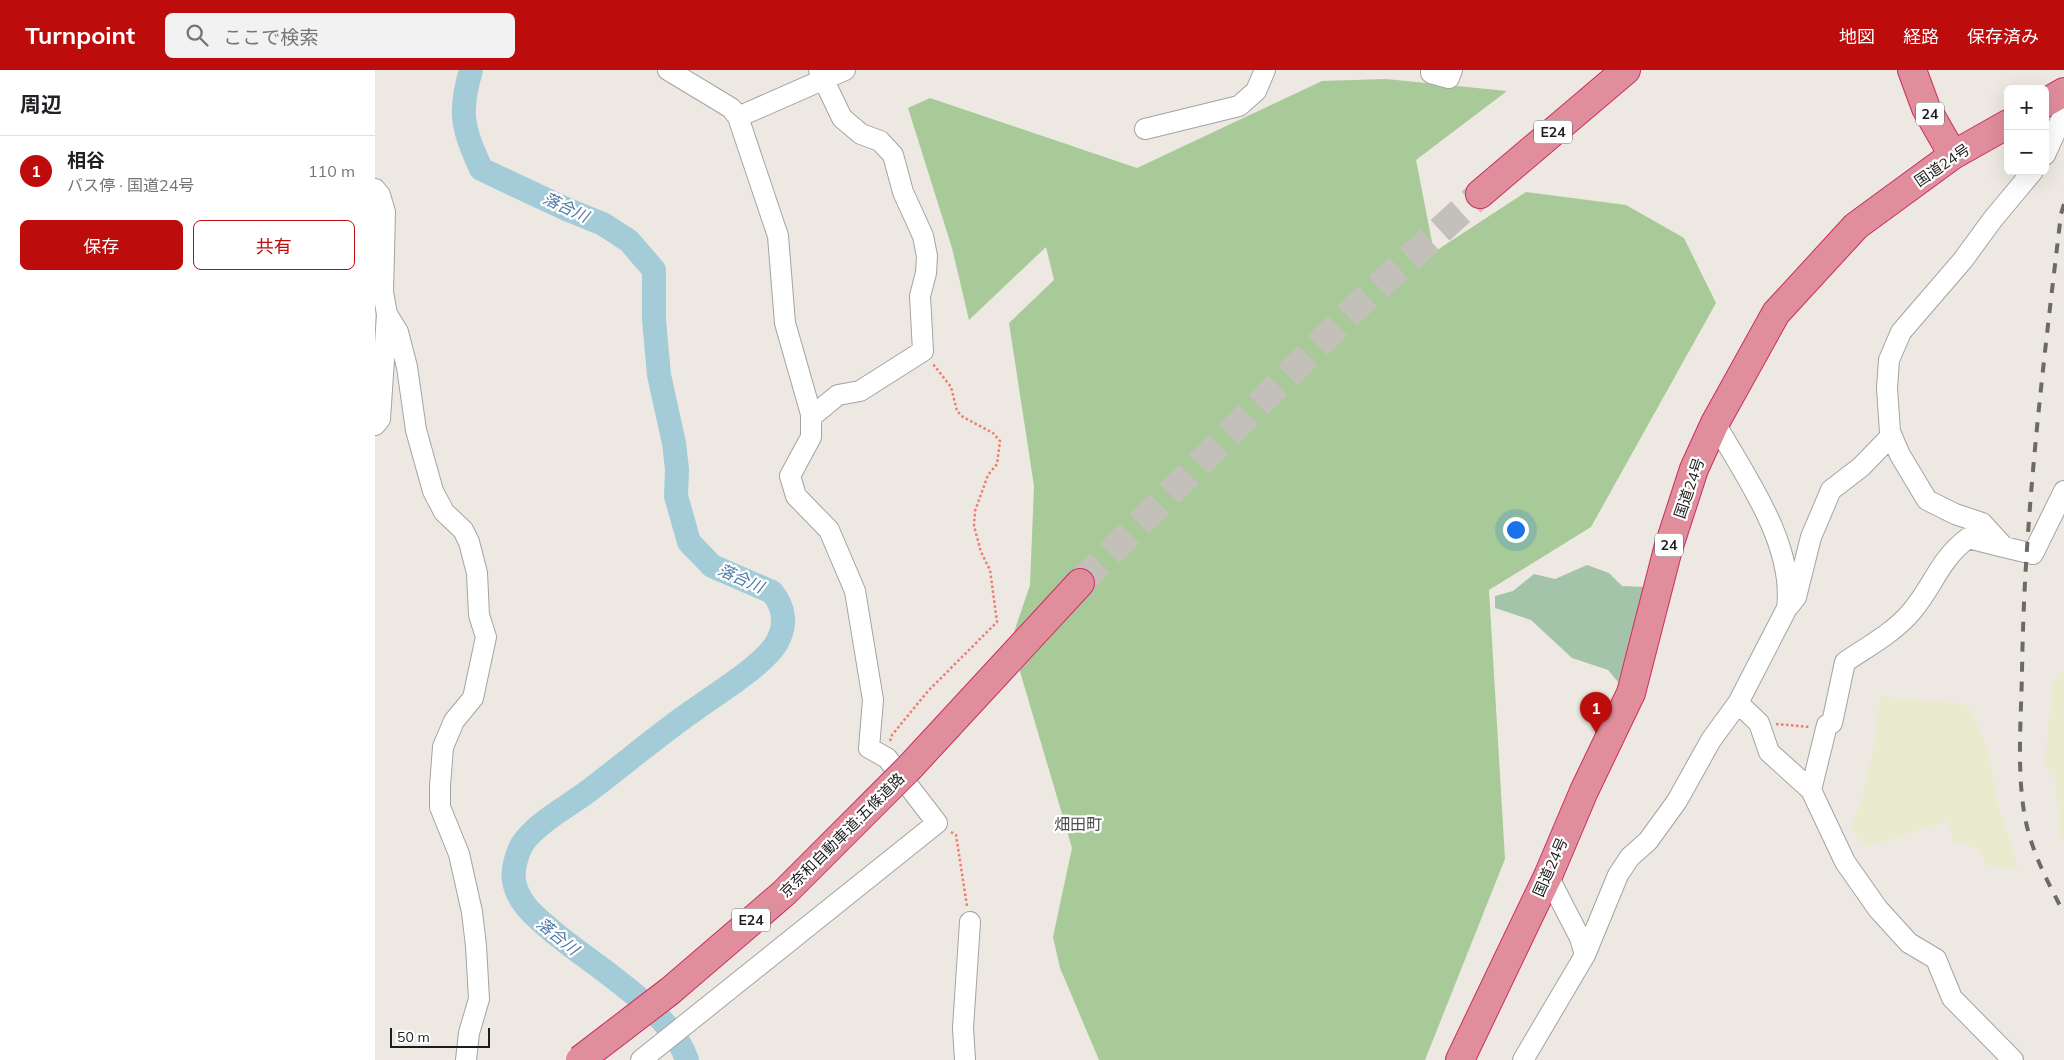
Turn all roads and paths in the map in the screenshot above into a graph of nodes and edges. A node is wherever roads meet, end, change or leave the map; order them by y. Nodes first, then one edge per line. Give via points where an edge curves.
1 (668, 70) edge
2 (845, 70) edge
3 (1265, 70) edge
4 (1431, 70) edge
5 (1453, 70) edge
6 (1626, 70) edge
7 (1912, 70) edge
8 (821, 75) edge
9 (2056, 97) edge
10 (738, 117) junction
11 (2004, 126) edge
12 (1145, 129) dead end
13 (2049, 146) edge
14 (1953, 155) junction
15 (2030, 175) edge
16 (375, 189) edge
17 (1480, 194) tunnel mouth
18 (387, 314) junction
19 (923, 351) junction
20 (811, 417) junction
21 (1715, 423) junction
22 (375, 425) edge
23 (1891, 436) junction
24 (2064, 491) edge
25 (2004, 547) junction
26 (1080, 583) tunnel mouth
27 (1787, 608) junction
28 (1738, 703) junction
29 (1759, 723) junction
30 (1826, 728) junction
31 (899, 762) junction
32 (1811, 790) junction
33 (937, 823) junction
34 (1548, 876) junction
35 (970, 922) joint
36 (1585, 955) junction
37 (661, 1051) edge
38 (466, 1060) edge
39 (580, 1060) edge
40 (641, 1060) edge
41 (965, 1060) edge
42 (1460, 1060) edge
43 (1523, 1060) edge
44 (2013, 1060) edge

1 - 10 street via 731,108
2 - 8 street
3 - 12 street via 1255,92 1239,106
4 - 5 street via 1431,73 1449,78
6 - 17 highway, E24
7 - 14 highway, 24 via 1927,108
8 - 10 street
8 - 19 street via 842,118 861,134 880,141 893,155 903,192 923,236 927,256 920,296
9 - 13 street via 2063,115
10 - 20 street via 777,236 785,323
11 - 14 highway, 国道24号 / 24
14 - 21 highway, 国道24号 / 24 via 1856,226 1776,313
15 - 23 street via 1901,332 1889,360 1887,388
16 - 18 street via 385,212 383,292
18 - 22 street via 380,419
18 - 38 street via 398,332 407,367 416,430 433,491 444,512 463,530 469,542 477,573 479,615 486,637 473,698 455,721 443,747 440,786 440,807 459,854 476,946 479,998 469,1033
19 - 20 street via 860,391 838,395
19 - 31 path via 951,387 957,411 993,433 1000,441 997,464 988,475 973,526 991,570 997,622 928,691 892,734
20 - 31 street via 811,437 790,476 796,496 829,530 855,591 873,700 869,748
21 - 27 street via 1776,533 1789,592
21 - 34 highway, 国道24号 / 24 via 1694,469 1668,550 1631,693
23 - 25 street via 1927,500 1982,523
23 - 27 street via 1861,467 1831,490 1811,537 1796,597
24 - 25 street via 2033,554
25 - 30 street via 1968,538 1951,551 1912,612 1845,662 1832,723
26 - 31 highway, 京奈和自動車道;五條道路 / E24
27 - 28 street
28 - 29 street
28 - 36 street via 1711,740 1677,801 1618,875
29 - 30 path
29 - 32 street via 1769,752
30 - 32 street
31 - 33 street
31 - 39 highway, 京奈和自動車道;五條道路 / E24, bridge via 784,893 670,991
32 - 44 street via 1845,862 1878,909 1909,943 1936,959 1952,998
33 - 35 path via 955,835
33 - 37 street via 685,1026
34 - 36 street via 1580,938
34 - 42 highway, 国道24号 / 24
35 - 41 street via 963,1028
36 - 43 street
37 - 40 street

